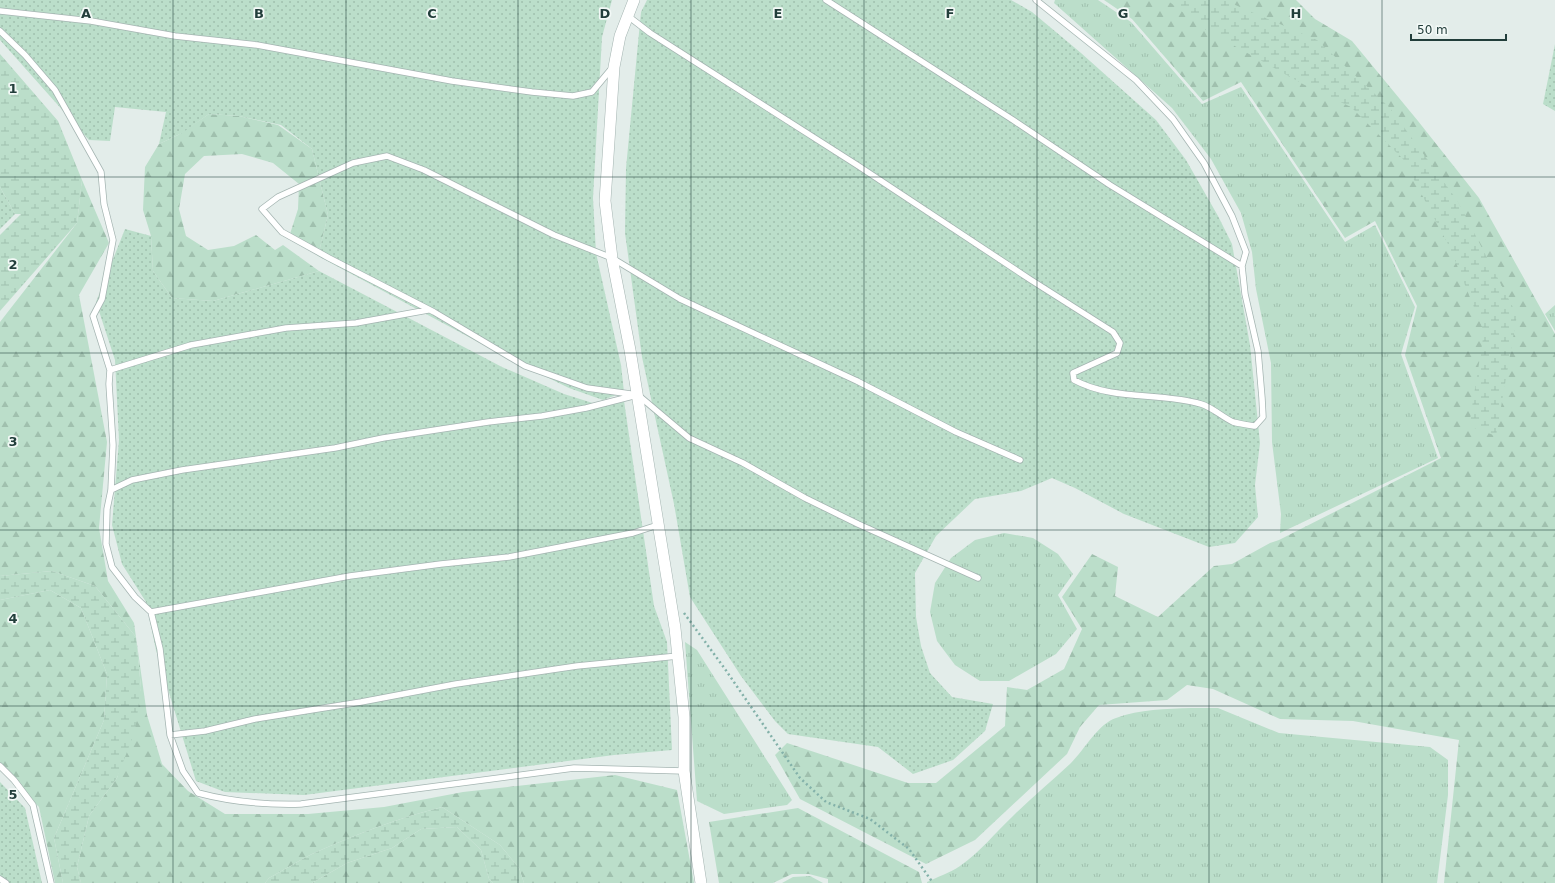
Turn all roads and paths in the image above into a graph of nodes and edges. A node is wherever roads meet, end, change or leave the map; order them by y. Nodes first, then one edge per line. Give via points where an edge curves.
1 (634, 0) edge
2 (826, 0) edge
3 (1036, 0) edge
4 (0, 11) edge
5 (628, 16) junction
6 (0, 31) edge
7 (614, 67) junction
8 (612, 258) junction
9 (1242, 266) junction
10 (429, 310) junction
11 (110, 370) junction
12 (638, 395) junction
13 (1020, 460) dead end
14 (111, 490) junction
15 (658, 525) junction
16 (978, 578) dead end
17 (683, 611) dead end
18 (151, 612) junction
19 (679, 656) junction
20 (170, 735) junction
21 (0, 766) edge
22 (684, 771) junction
23 (0, 879) edge
24 (6, 883) edge
25 (51, 883) edge
26 (701, 883) edge
27 (933, 883) edge

1 - 5 street
2 - 9 lane via 1110,185
3 - 9 lane via 1136,80 1173,119 1204,163 1232,216 1246,252
4 - 7 lane via 91,21 175,36 257,45 452,81 546,94 573,96 592,92
5 - 7 street via 620,36
5 - 9 lane via 650,34 1113,332 1120,343 1117,353 1073,372 1074,380 1086,387 1111,393 1172,398 1202,404 1234,422 1254,426 1262,417 1262,398 1258,351 1245,294
6 - 11 lane via 55,90 101,172 104,204 113,240 102,300 93,316
7 - 8 street via 605,201
8 - 10 lane via 554,235 424,170 386,156 353,163 278,197 262,209 282,232
8 - 12 street
8 - 13 lane via 680,300 857,381 956,432
10 - 11 lane via 356,323 286,328 191,345
10 - 12 lane via 525,366 587,388
11 - 14 lane via 113,445
12 - 14 lane via 542,416 481,423 335,448 182,470 132,480
12 - 15 street
12 - 16 lane via 689,438 858,524
14 - 18 lane via 107,509 106,544 112,567 135,597
15 - 18 lane via 633,533 509,557 350,576
15 - 19 street
17 - 27 path via 800,778 826,802 870,819 909,849
18 - 20 lane via 160,649
19 - 20 lane via 577,666 456,684 205,731
19 - 22 street via 684,717
20 - 22 lane via 183,771 198,793 271,804 346,799 574,768
21 - 25 lane via 33,805
22 - 26 street
23 - 24 lane

